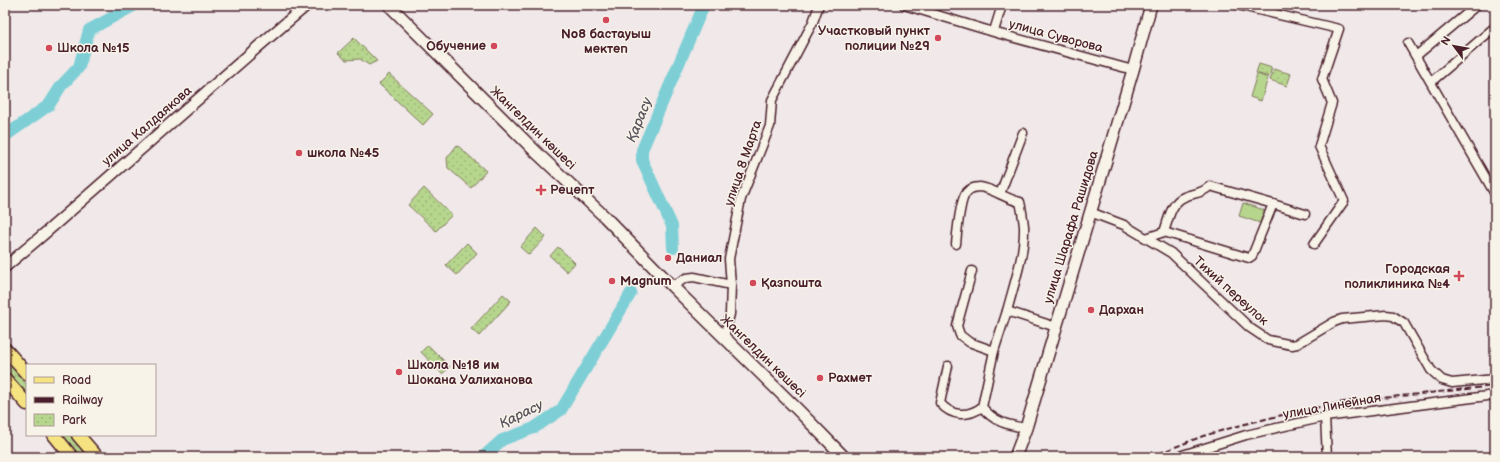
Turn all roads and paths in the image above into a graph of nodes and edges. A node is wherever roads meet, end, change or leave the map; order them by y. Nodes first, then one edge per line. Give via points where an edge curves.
1 (307, 5) edge
2 (389, 5) edge
3 (819, 5) edge
4 (904, 5) edge
5 (1002, 5) edge
6 (1151, 5) edge
7 (1237, 5) edge
8 (1476, 5) edge
9 (1495, 27) edge
10 (994, 31) junction
11 (1408, 43) dead end
12 (1416, 56) junction
13 (1133, 70) junction
14 (1431, 82) junction
15 (1023, 133) dead end
16 (1000, 194) junction
17 (1495, 194) edge
18 (1273, 204) junction
19 (1090, 212) junction
20 (1305, 214) dead end
21 (1164, 232) junction
22 (1146, 238) junction
23 (956, 244) dead end
24 (1314, 244) dead end
25 (5, 266) edge
26 (972, 271) dead end
27 (731, 285) junction
28 (672, 286) junction
29 (1006, 311) junction
30 (1056, 327) junction
31 (724, 337) junction
32 (5, 349) edge
33 (994, 351) junction
34 (948, 366) dead end
35 (26, 373) edge
36 (5, 379) edge
37 (1495, 379) edge
38 (1495, 395) edge
39 (26, 403) edge
40 (982, 407) junction
41 (1325, 416) junction
42 (1026, 428) junction
43 (55, 436) edge
44 (79, 436) edge
45 (72, 457) edge
46 (97, 457) edge
47 (844, 457) edge
48 (1015, 457) edge
49 (1176, 457) edge
50 (1327, 457) edge

1 - 25 street, улица Калдаякова
2 - 28 main road, Жангелдин көшесі
3 - 27 street, улица 8 Марта via 813,22 772,100 770,126 741,199 729,259
4 - 10 street, улица Суворова
5 - 10 street
6 - 13 main road, улица Шарафа Рашидова
7 - 24 street via 1339,29 1322,79 1332,104 1319,146 1344,201
8 - 12 street
9 - 14 street
10 - 13 street, улица Суворова
11 - 12 street
12 - 14 street
13 - 19 main road, улица Шарафа Рашидова
14 - 17 street
15 - 16 street
16 - 23 street via 980,187 971,188 965,194
16 - 29 street via 1020,202 1024,226 1020,261
18 - 20 street
18 - 21 street via 1210,186 1203,192 1183,197 1174,206
18 - 21 street via 1249,258
19 - 22 street, Тихий переулок via 1124,225
19 - 30 main road, улица Шарафа Рашидова
21 - 22 street
22 - 37 street, Тихий переулок via 1171,253 1250,328 1268,340 1292,345 1342,319 1393,316 1404,322 1431,370 1442,380 1452,383
26 - 33 street via 957,326 960,335 969,342
27 - 28 street via 694,277 686,278
27 - 31 street, улица 8 Марта via 730,314
28 - 31 main road, Жангелдин көшесі
29 - 30 street
29 - 33 street
30 - 42 main road, улица Шарафа Рашидова
31 - 47 main road, Жангелдин көшесі
32 - 35 main road
33 - 40 street
34 - 40 street via 940,403 946,410 964,415
36 - 39 main road
38 - 41 street, улица Линейная
40 - 42 street via 989,415 1006,425
41 - 49 street, улица Линейная via 1246,434
41 - 50 street
42 - 48 main road, улица Шарафа Рашидова
43 - 45 main road
44 - 46 main road

